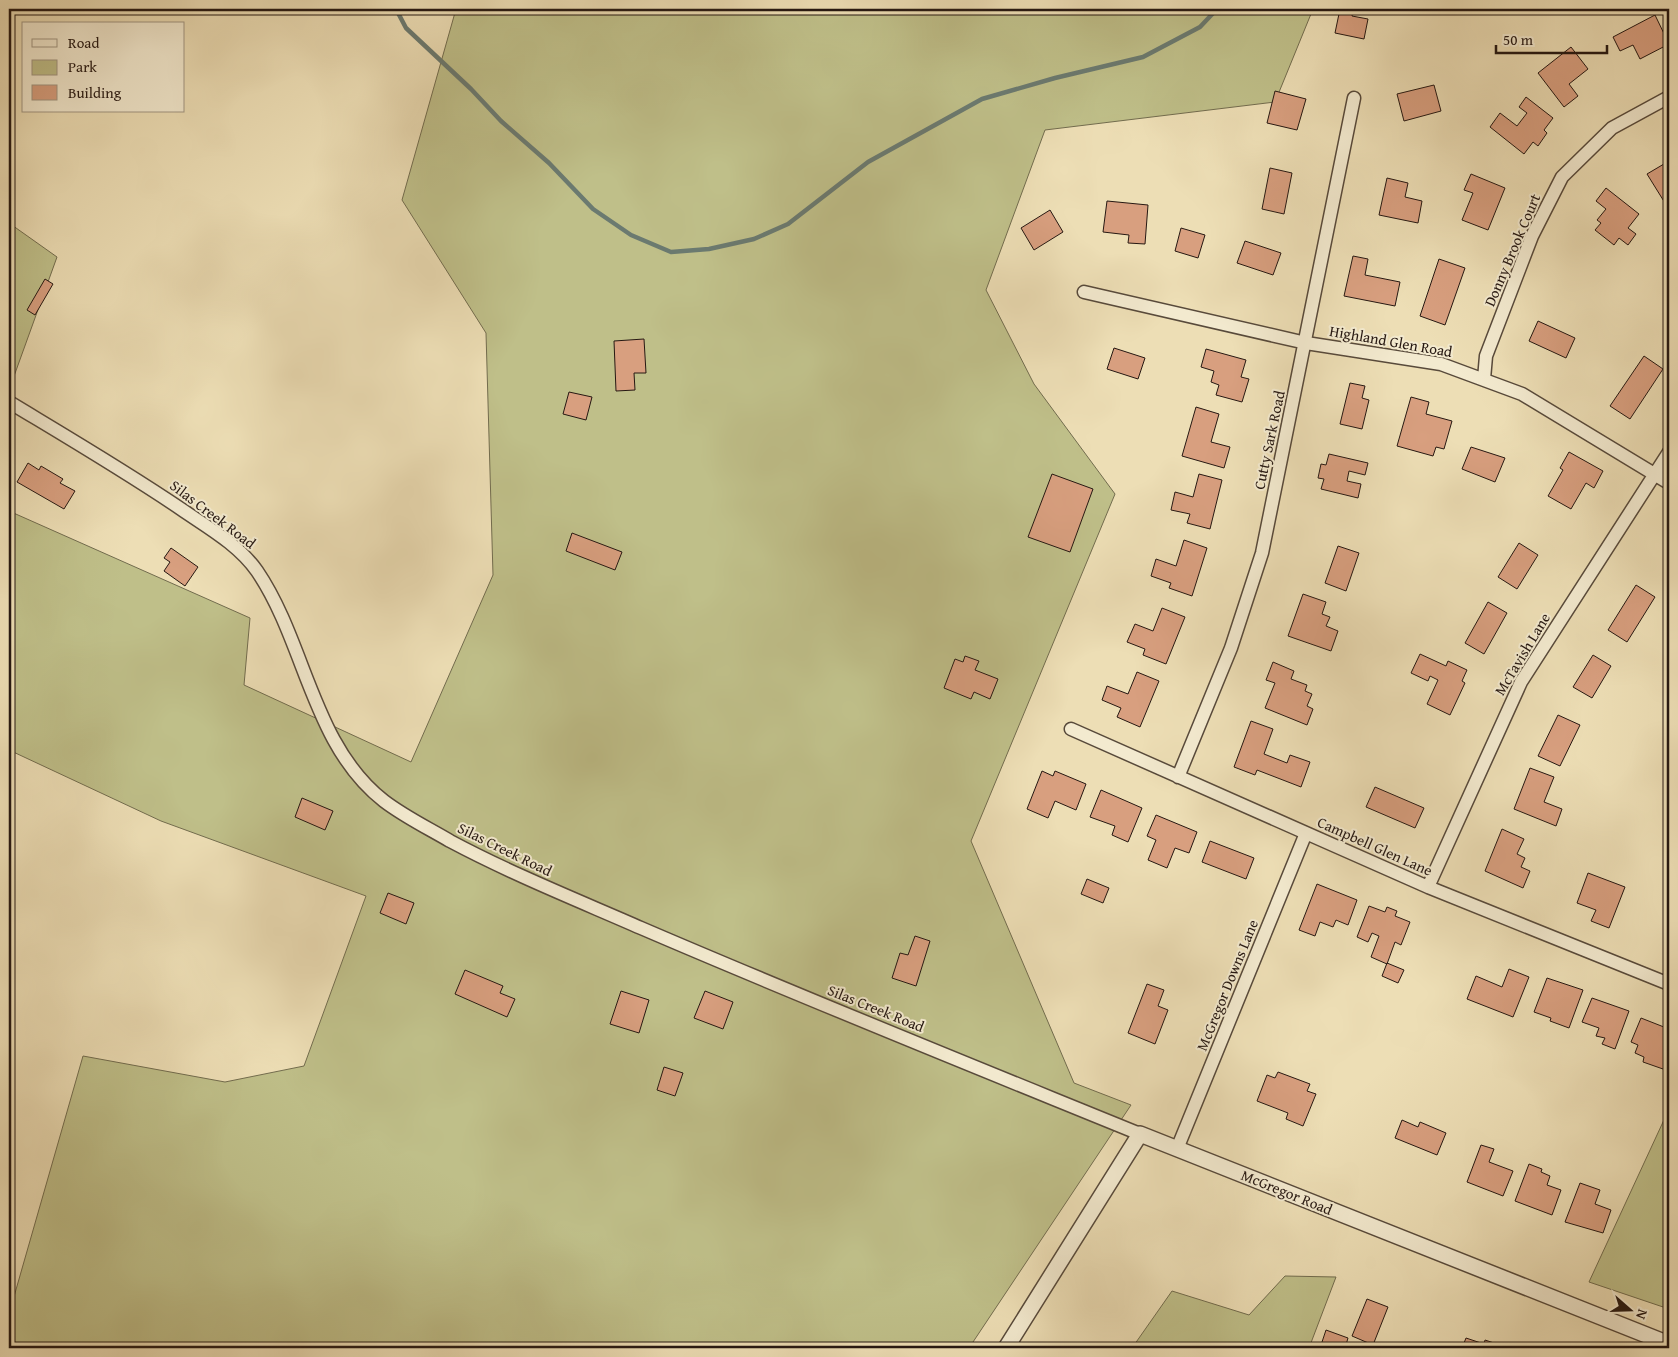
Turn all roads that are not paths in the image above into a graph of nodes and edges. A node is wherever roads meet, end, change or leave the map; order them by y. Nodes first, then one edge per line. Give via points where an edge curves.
1 (1669, 97) edge
2 (1354, 98) dead end
3 (1084, 292) dead end
4 (1306, 343) junction
5 (1484, 379) junction
6 (9, 402) edge
7 (1669, 452) edge
8 (1656, 475) junction
9 (1669, 483) edge
10 (1071, 729) dead end
11 (1178, 777) junction
12 (1306, 833) junction
13 (1428, 887) junction
14 (1669, 984) edge
15 (1140, 1134) junction
16 (1177, 1148) junction
17 (1669, 1344) edge
18 (1006, 1348) edge

1 - 5 street, Donny Brook Court via 1612,128 1562,177 1528,245 1486,356
2 - 4 street, Cutty Sark Road
3 - 4 street, Highland Glen Road
4 - 5 street, Highland Glen Road via 1442,364
4 - 11 street, Cutty Sark Road via 1262,553 1231,648
5 - 8 street, Highland Glen Road via 1522,394
6 - 15 street, Silas Creek Road via 144,484 243,554 267,587 291,636 312,694 351,766 368,787 404,816 544,886
7 - 8 street, McTavish Lane
8 - 9 street, Highland Glen Road
8 - 13 street, McTavish Lane via 1520,682
10 - 11 street, Campbell Glen Lane
11 - 12 street, Campbell Glen Lane
12 - 13 street, Campbell Glen Lane
12 - 16 street, McGregor Downs Lane
13 - 14 street, Campbell Glen Lane
15 - 16 street, McGregor Road
15 - 18 street
16 - 17 street, McGregor Road

